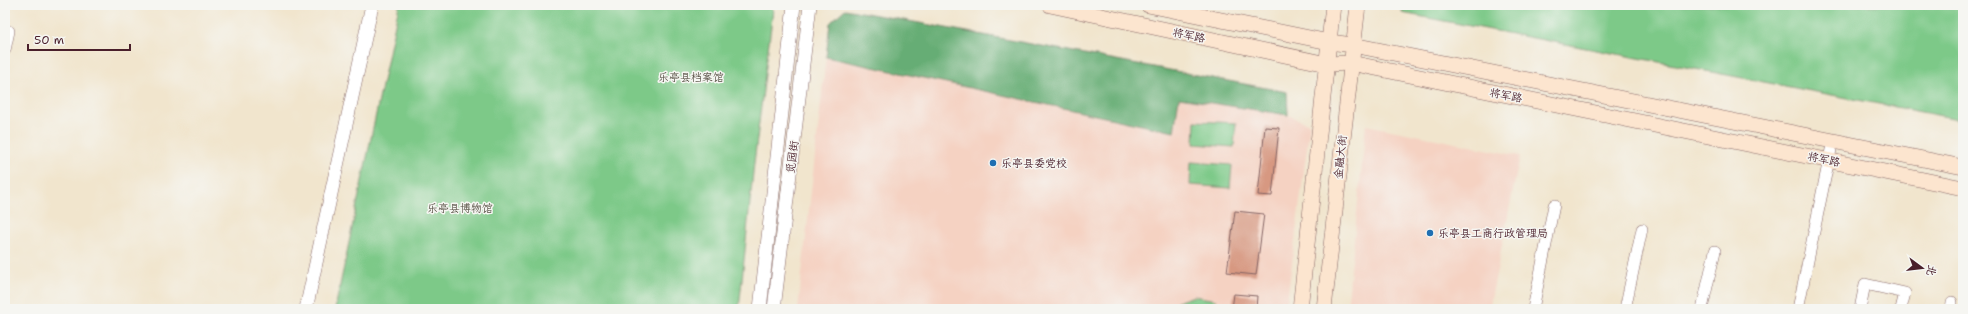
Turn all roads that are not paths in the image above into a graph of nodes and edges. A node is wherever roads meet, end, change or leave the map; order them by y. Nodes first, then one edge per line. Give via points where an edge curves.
1 (372, 5) edge
2 (794, 5) edge
3 (810, 5) edge
4 (1050, 5) edge
5 (1148, 5) edge
6 (1333, 5) edge
7 (1358, 5) edge
8 (9, 31) dead end
9 (1329, 42) junction
10 (1353, 45) junction
11 (5, 50) edge
12 (1351, 63) junction
13 (1327, 64) junction
14 (1833, 140) junction
15 (1829, 160) junction
16 (1963, 167) edge
17 (1963, 188) edge
18 (1554, 205) dead end
19 (1642, 229) dead end
20 (1715, 251) dead end
21 (306, 309) edge
22 (760, 309) edge
23 (774, 309) edge
24 (1300, 309) edge
25 (1324, 309) edge
26 (1533, 309) edge
27 (1625, 309) edge
28 (1702, 309) edge
29 (1798, 309) edge
30 (1860, 309) edge
31 (1901, 309) edge

1 - 21 street
2 - 22 street, 觅园街
3 - 23 street, 觅园街
4 - 13 main road, 将军路
5 - 9 main road, 将军路
6 - 9 main road
7 - 10 main road, 金融大街
8 - 11 street
9 - 10 main road, 将军路
9 - 13 main road
10 - 12 main road, 金融大街
10 - 14 main road, 将军路
12 - 13 main road, 将军路
12 - 15 main road, 将军路
12 - 25 main road, 金融大街
13 - 24 main road
14 - 15 street
14 - 16 main road, 将军路
15 - 17 main road, 将军路
15 - 29 street
18 - 26 street
19 - 27 street
20 - 28 street
30 - 31 street via 1865,284 1905,293

